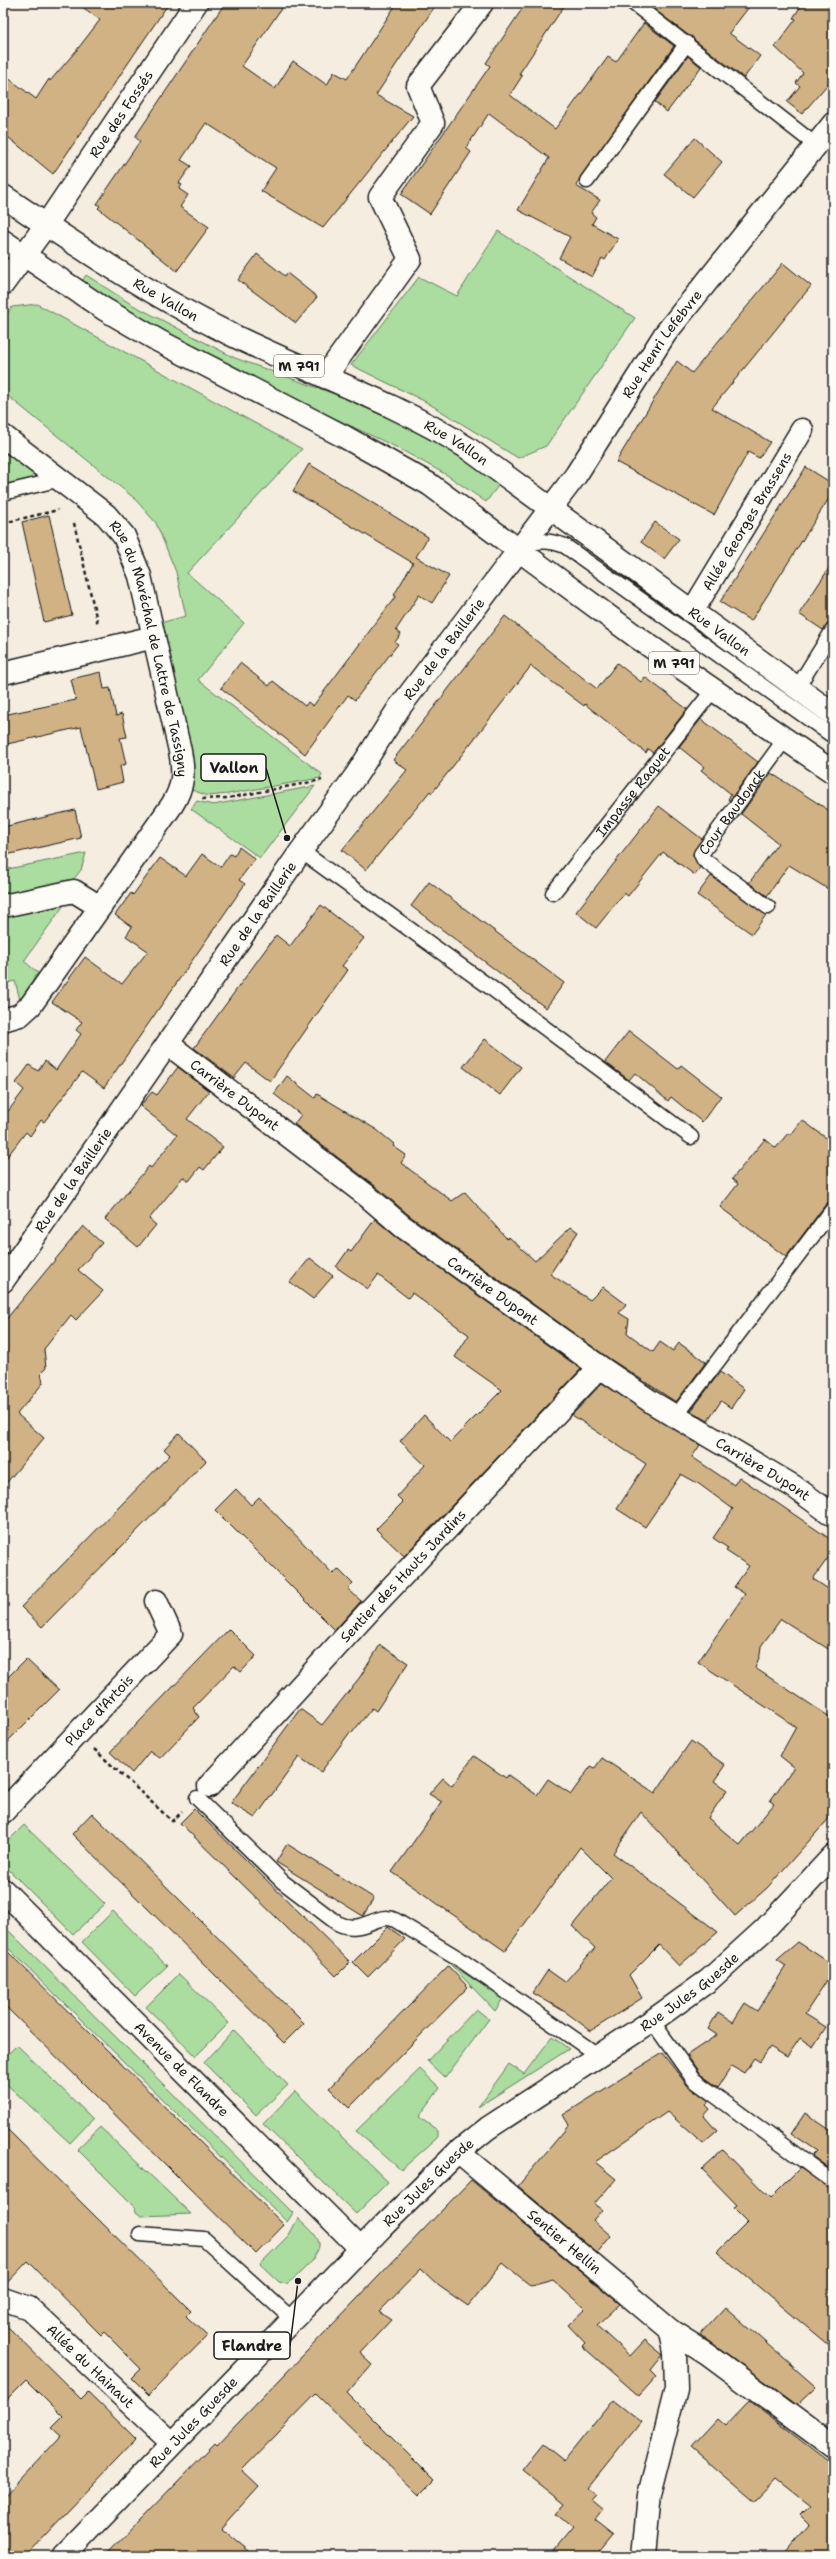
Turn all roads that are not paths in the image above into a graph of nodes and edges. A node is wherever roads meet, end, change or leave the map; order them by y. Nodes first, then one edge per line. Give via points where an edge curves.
1 (196, 3) edge
2 (482, 3) edge
3 (633, 3) edge
4 (687, 44) junction
5 (833, 124) edge
6 (817, 146) junction
7 (587, 181) dead end
8 (3, 196) edge
9 (46, 225) junction
10 (3, 241) edge
11 (24, 256) junction
12 (3, 284) edge
13 (325, 377) junction
14 (802, 430) dead end
15 (3, 436) edge
16 (63, 481) junction
17 (3, 493) edge
18 (550, 508) junction
19 (518, 550) junction
20 (692, 612) junction
21 (833, 630) edge
22 (154, 637) junction
23 (3, 673) edge
24 (797, 688) junction
25 (713, 690) junction
26 (833, 714) edge
27 (833, 736) edge
28 (785, 739) junction
29 (833, 772) edge
30 (301, 851) junction
31 (553, 893) dead end
32 (3, 906) edge
33 (768, 907) dead end
34 (100, 908) junction
35 (3, 1020) edge
36 (168, 1044) junction
37 (691, 1137) dead end
38 (833, 1209) edge
39 (3, 1281) edge
40 (600, 1367) junction
41 (676, 1416) junction
42 (833, 1515) edge
43 (156, 1601) dead end
44 (203, 1792) joint
45 (3, 1812) edge
46 (833, 1856) edge
47 (3, 1890) edge
48 (652, 2021) junction
49 (599, 2056) junction
50 (458, 2152) junction
51 (833, 2182) edge
52 (140, 2234) dead end
53 (361, 2249) junction
54 (3, 2299) edge
55 (292, 2320) junction
56 (671, 2331) junction
57 (172, 2443) junction
58 (833, 2447) edge
59 (64, 2556) edge
60 (644, 2556) edge

1 - 9 street, Rue des Fossés
2 - 13 street via 418,86 433,123 380,197 410,259
3 - 4 lane
4 - 6 lane
4 - 7 lane
5 - 6 street, Rue Henri Lefebvre
6 - 18 street, Rue Henri Lefebvre via 665,334 576,475
8 - 9 street, M 791
9 - 11 street, Rue des Fossés
9 - 13 street, Rue Vallon / M 791 via 132,280 198,318
10 - 11 street, M 791
11 - 12 street, Rue des Fossés
11 - 19 street, M 791 via 104,309 159,341 429,484
13 - 18 street, Rue Vallon / M 791 via 383,402 444,433
14 - 20 street, Allée Georges Brassens
15 - 16 street, Rue du Maréchal de Lattre de Tassigny
16 - 17 lane
16 - 22 street, Rue du Maréchal de Lattre de Tassigny via 106,515 124,536 140,576
18 - 19 street, Rue Henri Lefebvre
18 - 20 street, Rue Vallon / M 791
19 - 25 street, M 791
19 - 27 lane, Rue Vallon via 538,541 564,546
19 - 30 street, Rue de la Baillerie via 399,708 358,774
20 - 24 street, Rue Vallon / M 791
21 - 24 lane
22 - 23 street
22 - 34 street, Rue du Maréchal de Lattre de Tassigny via 184,776 179,794
24 - 26 street, Rue Vallon / M 791
25 - 28 street, M 791
25 - 31 lane, Impasse Raquet
28 - 29 street, M 791
28 - 33 lane, Cour Baudonck via 706,843 701,854 704,860
30 - 36 street, Rue de la Baillerie
30 - 37 lane via 494,990
32 - 34 street via 74,891
34 - 35 street, Rue du Maréchal de Lattre de Tassigny via 31,1005 20,1015
36 - 39 street, Rue de la Baillerie
36 - 40 street, Carrière Dupont via 366,1195 402,1226
38 - 41 lane
40 - 41 street, Carrière Dupont
40 - 44 street, Sentier des Hauts Jardins via 370,1610
41 - 42 street, Carrière Dupont via 793,1486
43 - 45 street, Place d'Artois via 171,1634
44 - 49 lane via 282,1882 336,1922 346,1927 360,1927 389,1917 458,1958
46 - 48 street, Rue Jules Guesde via 745,1948 709,1980
47 - 53 street, Avenue de Flandre
48 - 49 street, Rue Jules Guesde
48 - 51 lane via 694,2080
49 - 50 street, Rue Jules Guesde via 488,2128
50 - 53 street, Rue Jules Guesde
50 - 56 street, Sentier Hellin
52 - 55 lane via 204,2238
53 - 55 street, Rue Jules Guesde
54 - 57 street, Allée du Hainaut via 30,2308
55 - 57 street, Rue Jules Guesde
56 - 58 street, Sentier Hellin via 707,2354
56 - 60 street via 675,2353 676,2389 649,2495
57 - 59 street, Rue Jules Guesde

